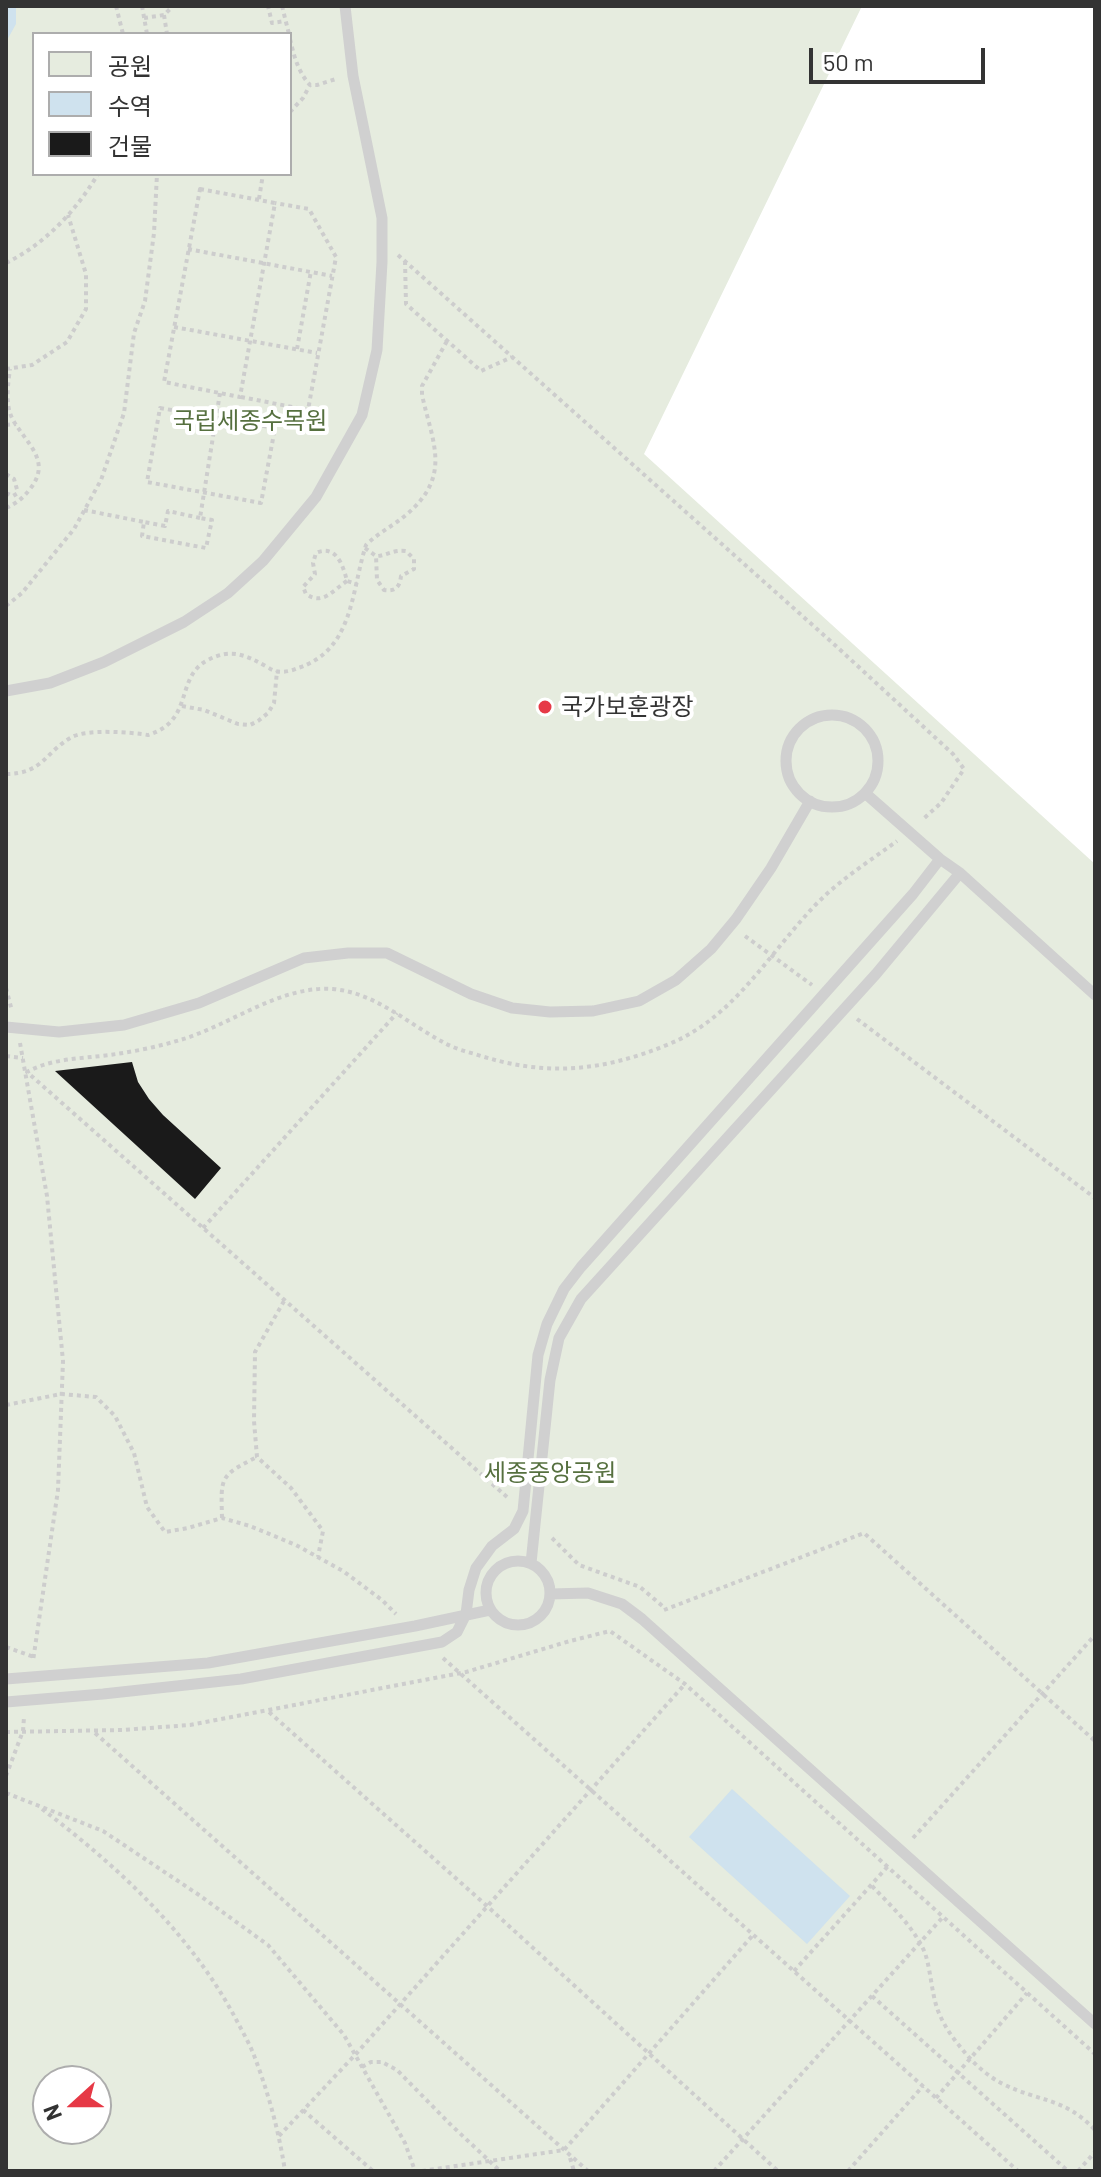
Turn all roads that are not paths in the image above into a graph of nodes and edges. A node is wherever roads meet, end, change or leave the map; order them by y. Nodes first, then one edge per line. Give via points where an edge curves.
1 (345, 6) edge
2 (6, 691) edge
3 (865, 793) junction
4 (810, 801) junction
5 (940, 859) junction
6 (960, 873) junction
7 (1095, 995) edge
8 (11, 1027) edge
9 (531, 1563) junction
10 (550, 1594) junction
11 (490, 1610) junction
12 (466, 1614) junction
13 (6, 1679) edge
14 (6, 1702) edge
15 (1095, 2024) edge

1 - 2 lane via 352,73 382,218 377,350 362,415 316,497 263,561 228,593 104,662 50,683
3 - 4 lane via 835,808
3 - 4 lane via 878,772 875,743 856,721 826,715 798,729 786,758 794,788
3 - 5 lane
4 - 8 lane via 771,868 711,949 676,980 639,1001 593,1011 512,1008 387,953 348,953 304,958 199,1003 124,1025 59,1032
5 - 6 lane
5 - 12 lane via 564,1289 538,1355 523,1511 514,1529 476,1568
6 - 7 lane
6 - 9 lane via 845,1009 581,1299 559,1338 550,1380
9 - 10 lane via 547,1579
9 - 11 lane via 510,1561 492,1572 485,1591
10 - 11 lane via 544,1611 527,1624 506,1623
10 - 15 lane via 588,1593 622,1604 642,1619
11 - 12 lane
12 - 13 lane via 208,1663
12 - 14 lane via 457,1632 429,1645 241,1679

